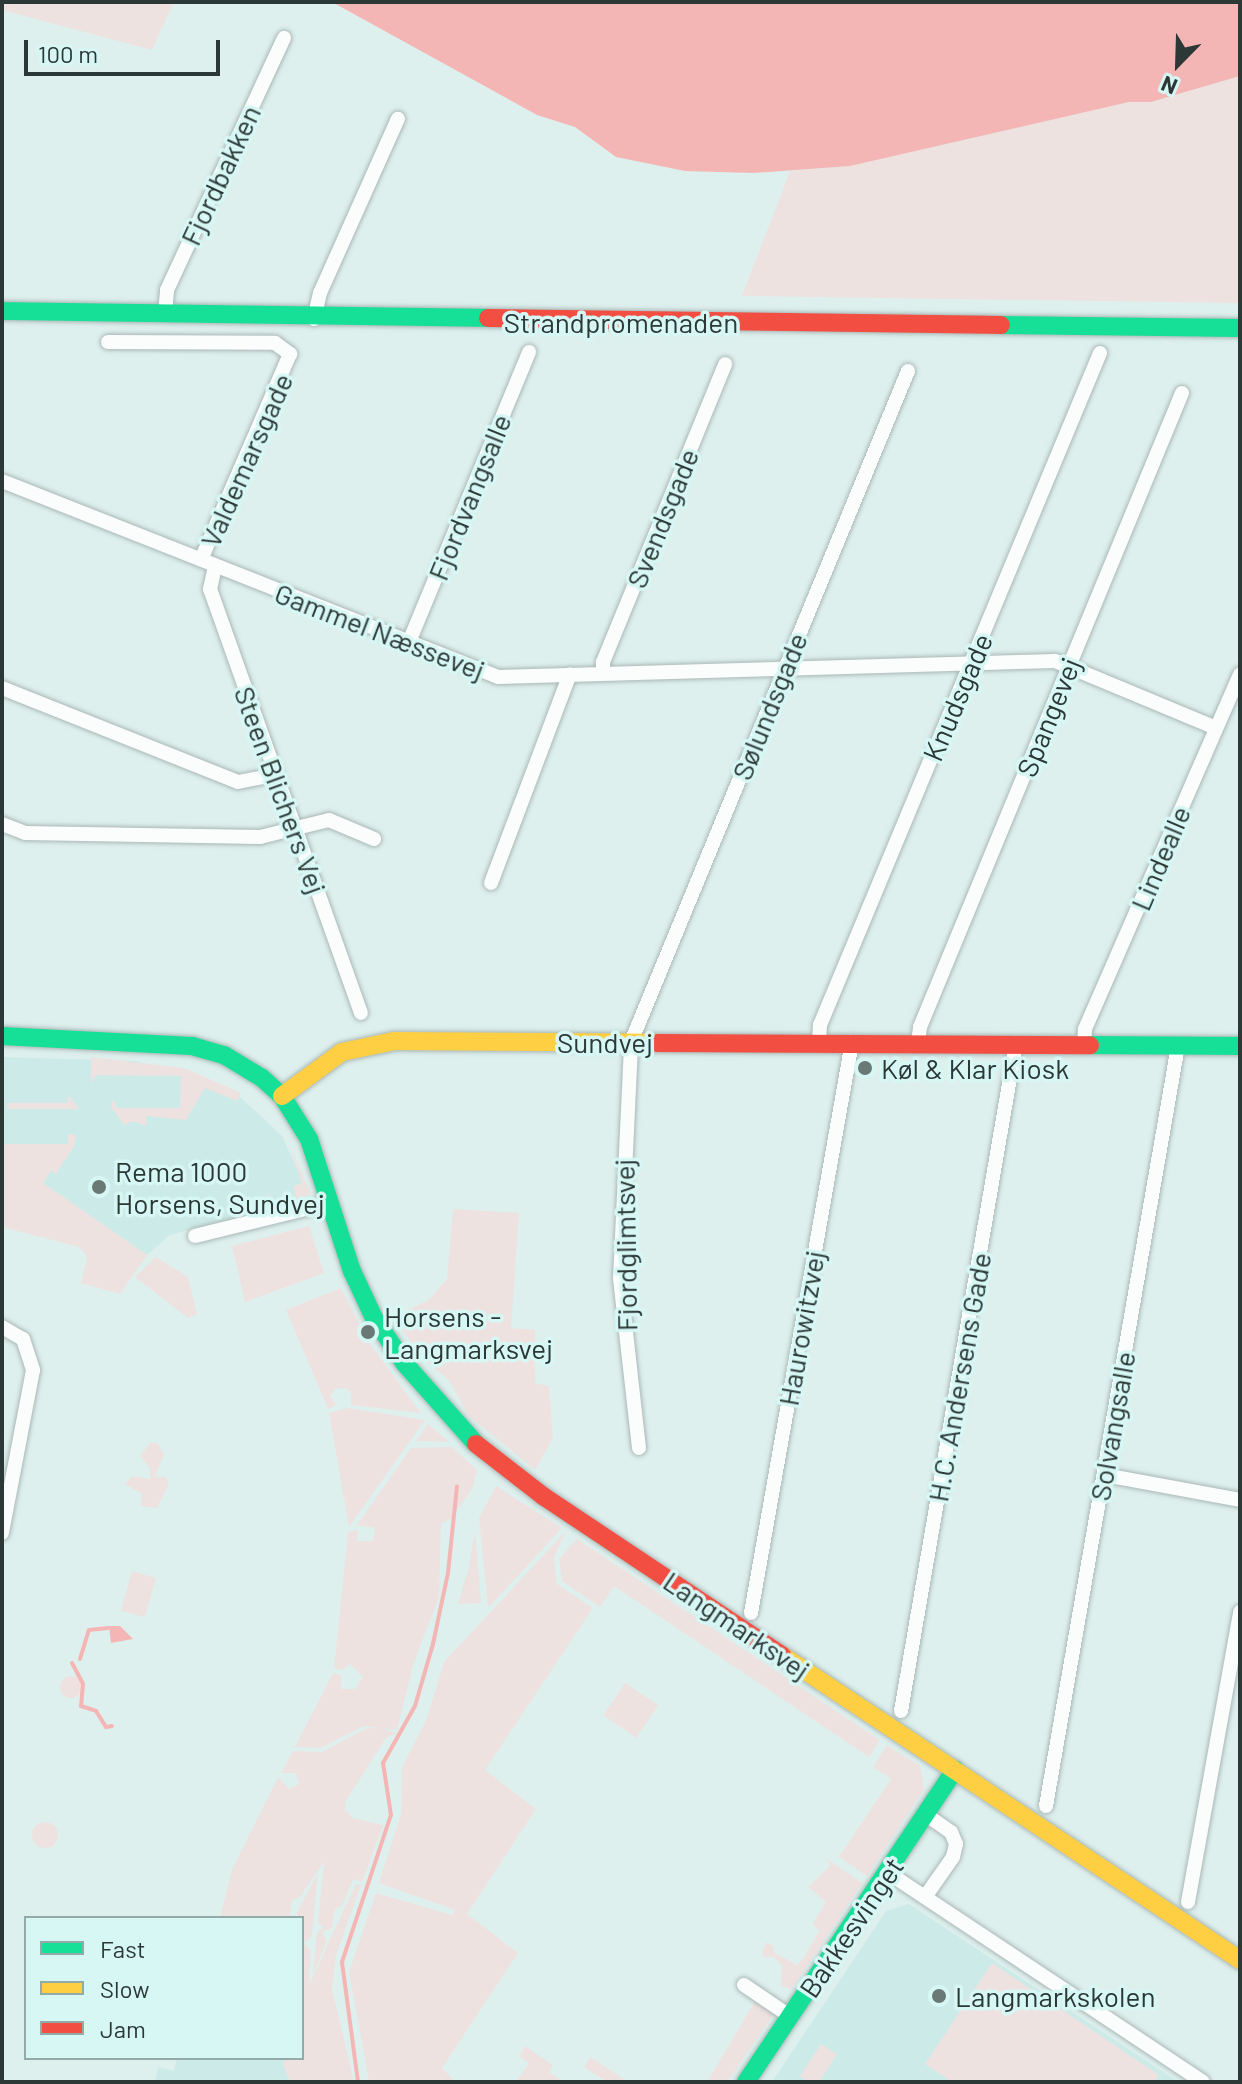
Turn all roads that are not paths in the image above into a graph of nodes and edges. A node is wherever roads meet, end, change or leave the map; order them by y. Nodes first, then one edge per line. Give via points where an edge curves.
1 (284, 38) dead end
2 (398, 119) dead end
3 (2, 311) edge
4 (165, 314) junction
5 (314, 319) junction
6 (1240, 328) edge
7 (108, 342) dead end
8 (529, 352) dead end
9 (1100, 353) dead end
10 (725, 364) dead end
11 (908, 371) dead end
12 (1182, 393) dead end
13 (2, 481) edge
14 (208, 563) junction
15 (409, 642) junction
16 (970, 665) junction
17 (1069, 665) junction
18 (784, 669) junction
19 (603, 673) junction
20 (570, 674) junction
21 (1240, 674) edge
22 (2, 688) edge
23 (1216, 728) junction
24 (275, 775) junction
25 (2, 824) edge
26 (295, 829) junction
27 (374, 839) dead end
28 (491, 883) dead end
29 (361, 1013) dead end
30 (2, 1036) edge
31 (631, 1042) junction
32 (852, 1042) junction
33 (918, 1042) junction
34 (819, 1043) junction
35 (1016, 1043) junction
36 (1084, 1044) junction
37 (1178, 1046) junction
38 (1240, 1046) edge
39 (282, 1096) junction
40 (329, 1203) junction
41 (195, 1236) dead end
42 (2, 1327) edge
43 (639, 1448) dead end
44 (1104, 1475) junction
45 (1240, 1500) edge
46 (4, 1516) edge
47 (2, 1533) edge
48 (1240, 1612) edge
49 (751, 1613) dead end
50 (901, 1711) dead end
51 (955, 1770) junction
52 (1046, 1806) dead end
53 (925, 1814) junction
54 (887, 1872) junction
55 (925, 1897) junction
56 (1188, 1902) dead end
57 (1240, 1960) edge
58 (744, 1985) dead end
59 (791, 2017) junction
60 (746, 2082) edge
61 (1203, 2082) edge

1 - 4 street, Fjordbakken via 167,290
2 - 5 street via 320,293
3 - 4 street, Strandpromenaden
4 - 5 street, Strandpromenaden
5 - 6 street, Strandpromenaden
7 - 14 street, Valdemarsgade via 275,343 290,354
8 - 15 street, Fjordvangsalle
9 - 16 street, Knudsgade
10 - 19 street, Svendsgade via 603,662
11 - 18 street, Sølundsgade
12 - 17 street, Spangevej
13 - 14 street, Gammel Næssevej
14 - 15 street, Gammel Næssevej
14 - 24 street, Steen Blichers Vej via 210,589
15 - 20 street, Gammel Næssevej via 498,677
16 - 17 street, Gammel Næssevej
16 - 18 street, Gammel Næssevej
16 - 34 street, Knudsgade via 820,1025
17 - 23 street
17 - 33 street, Spangevej
18 - 19 street, Gammel Næssevej
18 - 31 street, Sølundsgade
19 - 20 street, Gammel Næssevej
20 - 28 street
21 - 23 street, Lindealle
22 - 24 street via 238,782
23 - 36 street, Lindealle via 1085,1029
24 - 26 street, Steen Blichers Vej
25 - 26 street via 25,833 260,837
26 - 27 street via 329,820
26 - 29 street, Steen Blichers Vej
30 - 39 street via 192,1046 245,1066
31 - 34 street, Sundvej
31 - 39 street, Sundvej via 377,1042 330,1058
31 - 43 street, Fjordglimtsvej via 620,1279
32 - 33 street, Sundvej
32 - 34 street, Sundvej
32 - 49 street, Haurowitzvej
33 - 35 street, Sundvej
35 - 36 street, Sundvej
35 - 50 street, H.C. Andersens Gade
36 - 37 street, Sundvej
37 - 38 street, Sundvej
37 - 44 street, Solvangsalle
39 - 40 street, Langmarksvej via 316,1155
40 - 41 street
40 - 51 street, Langmarksvej via 374,1318 405,1364 469,1438 543,1496
42 - 46 street via 29,1348 33,1370
44 - 45 street
44 - 52 street, Solvangsalle
46 - 47 street
48 - 56 street
51 - 53 street, Bakkesvinget
51 - 57 street, Langmarksvej
53 - 54 street, Bakkesvinget
53 - 55 street via 951,1832 956,1844
54 - 55 street
54 - 59 street, Bakkesvinget
55 - 61 street
58 - 59 street
59 - 60 street, Bakkesvinget

